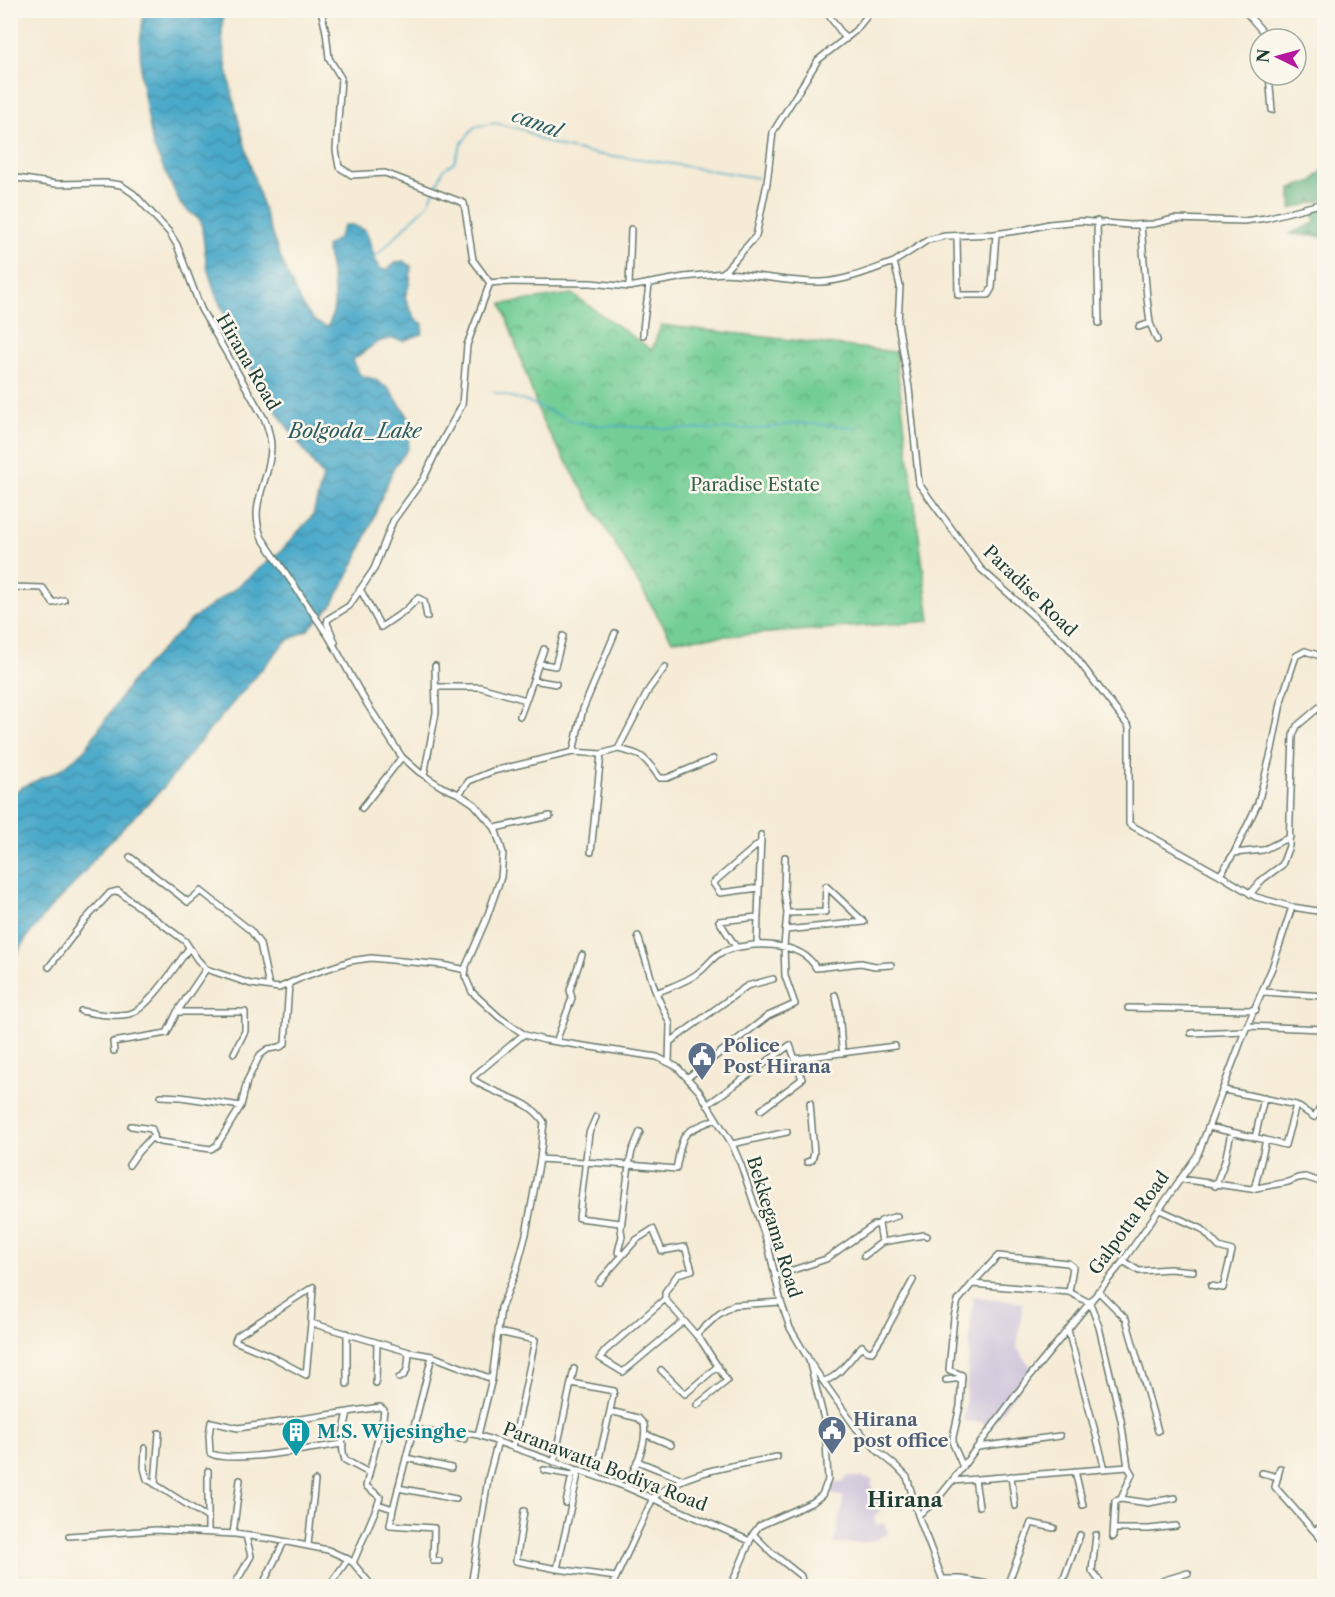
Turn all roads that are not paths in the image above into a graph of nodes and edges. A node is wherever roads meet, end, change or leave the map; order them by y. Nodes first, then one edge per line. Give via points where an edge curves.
1 (321, 10) edge
2 (825, 10) edge
3 (872, 10) edge
4 (1245, 10) edge
5 (1259, 27) edge
6 (846, 39) junction
7 (1270, 87) edge
8 (1272, 110) dead end
9 (10, 177) edge
10 (1324, 203) edge
11 (1097, 221) junction
12 (1141, 225) junction
13 (631, 229) dead end
14 (996, 234) junction
15 (957, 236) junction
16 (894, 262) junction
17 (723, 273) junction
18 (490, 283) junction
19 (649, 283) junction
20 (629, 287) junction
21 (1100, 323) dead end
22 (1150, 323) junction
23 (1138, 327) dead end
24 (642, 335) dead end
25 (1157, 340) dead end
26 (10, 587) edge
27 (360, 590) junction
28 (64, 600) dead end
29 (427, 617) dead end
30 (615, 633) dead end
31 (563, 636) dead end
32 (334, 646) junction
33 (544, 649) dead end
34 (1324, 657) edge
35 (539, 663) junction
36 (435, 666) dead end
37 (665, 667) dead end
38 (533, 680) junction
39 (556, 684) dead end
40 (436, 687) junction
41 (526, 700) junction
42 (1324, 704) edge
43 (520, 716) dead end
44 (618, 749) junction
45 (573, 752) junction
46 (601, 754) junction
47 (402, 757) junction
48 (713, 759) dead end
49 (424, 775) junction
50 (459, 794) junction
51 (362, 808) dead end
52 (550, 816) dead end
53 (495, 828) junction
54 (1290, 837) junction
55 (591, 852) dead end
56 (1234, 853) junction
57 (129, 857) dead end
58 (785, 857) dead end
59 (1220, 875) junction
60 (759, 888) junction
61 (1250, 894) junction
62 (1292, 907) junction
63 (1324, 912) edge
64 (787, 913) junction
65 (758, 917) junction
66 (786, 930) junction
67 (638, 936) dead end
68 (757, 944) junction
69 (784, 946) junction
70 (736, 947) junction
71 (189, 948) junction
72 (582, 955) dead end
73 (891, 965) dead end
74 (50, 967) dead end
75 (206, 969) junction
76 (466, 970) junction
77 (773, 979) dead end
78 (289, 984) junction
79 (269, 986) junction
80 (1263, 992) junction
81 (656, 993) junction
82 (835, 995) dead end
83 (1324, 996) edge
84 (1128, 1008) dead end
85 (1256, 1010) junction
86 (81, 1011) dead end
87 (177, 1012) junction
88 (1246, 1028) junction
89 (1324, 1029) edge
90 (1191, 1033) dead end
91 (524, 1034) junction
92 (556, 1042) junction
93 (670, 1042) junction
94 (895, 1046) dead end
95 (114, 1051) dead end
96 (234, 1053) dead end
97 (843, 1053) junction
98 (795, 1059) junction
99 (669, 1063) junction
100 (687, 1078) junction
101 (1224, 1090) junction
102 (161, 1095) dead end
103 (1264, 1098) junction
104 (1324, 1102) edge
105 (810, 1103) dead end
106 (707, 1105) junction
107 (1296, 1105) junction
108 (241, 1106) junction
109 (761, 1110) dead end
110 (596, 1117) dead end
111 (716, 1119) junction
112 (131, 1126) dead end
113 (1209, 1127) junction
114 (640, 1132) dead end
115 (787, 1132) dead end
116 (1231, 1133) junction
117 (154, 1135) junction
118 (1255, 1138) junction
119 (1266, 1140) junction
120 (732, 1144) junction
121 (540, 1159) junction
122 (586, 1161) junction
123 (807, 1162) dead end
124 (629, 1165) junction
125 (129, 1166) dead end
126 (1180, 1179) junction
127 (1324, 1183) edge
128 (1215, 1186) junction
129 (1251, 1190) junction
130 (1160, 1210) junction
131 (897, 1216) dead end
132 (879, 1224) junction
133 (621, 1228) junction
134 (927, 1236) dead end
135 (882, 1242) junction
136 (622, 1254) junction
137 (864, 1256) dead end
138 (1123, 1261) junction
139 (1193, 1271) dead end
140 (775, 1276) junction
141 (913, 1280) dead end
142 (598, 1282) dead end
143 (972, 1284) junction
144 (1212, 1286) dead end
145 (1098, 1291) junction
146 (1069, 1293) junction
147 (665, 1299) junction
148 (781, 1302) junction
149 (1089, 1303) junction
150 (684, 1320) junction
151 (311, 1323) junction
152 (1068, 1330) junction
153 (498, 1332) junction
154 (347, 1333) junction
155 (696, 1335) junction
156 (377, 1343) junction
157 (409, 1352) junction
158 (432, 1356) junction
159 (809, 1360) junction
160 (718, 1366) junction
161 (574, 1369) dead end
162 (660, 1370) dead end
163 (399, 1378) dead end
164 (962, 1378) junction
165 (492, 1379) junction
166 (946, 1380) dead end
167 (823, 1381) junction
168 (815, 1382) junction
169 (376, 1383) dead end
170 (571, 1383) junction
171 (347, 1384) dead end
172 (697, 1406) dead end
173 (610, 1411) junction
174 (348, 1412) junction
175 (412, 1428) junction
176 (1158, 1431) dead end
177 (159, 1433) dead end
178 (645, 1434) junction
179 (478, 1436) junction
180 (1060, 1436) dead end
181 (498, 1441) junction
182 (343, 1444) junction
183 (671, 1445) dead end
184 (513, 1447) junction
185 (978, 1447) junction
186 (145, 1448) dead end
187 (777, 1457) dead end
188 (406, 1458) junction
189 (637, 1461) junction
190 (554, 1462) junction
191 (963, 1467) junction
192 (1128, 1467) junction
193 (451, 1468) dead end
194 (1280, 1468) dead end
195 (1105, 1469) junction
196 (544, 1470) dead end
197 (579, 1470) junction
198 (208, 1471) dead end
199 (1075, 1471) junction
200 (369, 1473) junction
201 (1262, 1473) dead end
202 (573, 1475) junction
203 (595, 1476) junction
204 (1011, 1476) junction
205 (1278, 1477) junction
206 (682, 1479) junction
207 (975, 1479) junction
208 (240, 1480) dead end
209 (315, 1481) dead end
210 (952, 1481) junction
211 (155, 1484) junction
212 (626, 1487) junction
213 (398, 1488) junction
214 (653, 1497) junction
215 (1175, 1498) dead end
216 (1121, 1499) junction
217 (456, 1500) dead end
218 (566, 1503) dead end
219 (378, 1504) junction
220 (1083, 1505) dead end
221 (979, 1506) dead end
222 (1015, 1506) dead end
223 (393, 1509) junction
224 (524, 1511) dead end
225 (918, 1515) junction
226 (208, 1518) junction
227 (1176, 1526) dead end
228 (1324, 1526) edge
229 (1054, 1528) dead end
230 (1114, 1529) junction
231 (1314, 1531) junction
232 (208, 1533) junction
233 (233, 1534) junction
234 (753, 1534) junction
235 (1096, 1534) dead end
236 (69, 1536) dead end
237 (246, 1536) junction
238 (1080, 1536) dead end
239 (1113, 1536) dead end
240 (750, 1541) junction
241 (284, 1542) junction
242 (1324, 1542) edge
243 (308, 1545) junction
244 (350, 1561) junction
245 (438, 1561) dead end
246 (557, 1569) junction
247 (1188, 1573) dead end
248 (616, 1576) junction
249 (942, 1579) junction
250 (265, 1580) dead end
251 (1166, 1583) edge
252 (235, 1586) edge
253 (329, 1587) edge
254 (372, 1587) edge
255 (471, 1587) edge
256 (612, 1587) edge
257 (731, 1587) edge
258 (803, 1587) edge
259 (945, 1587) edge
260 (999, 1587) edge
261 (1007, 1587) edge
262 (1061, 1587) edge
263 (1103, 1587) edge
264 (1145, 1587) edge

1 - 18 street via 329,58 341,78 336,150 339,167 352,175 385,173 464,203 473,260
2 - 6 street
3 - 6 street
4 - 5 street
6 - 17 street via 818,60 773,132 756,236
7 - 8 street
9 - 32 street, Hirana Road via 56,184 121,186 134,194 169,232 201,309 269,432 271,447 256,514 257,527
10 - 12 street via 1244,221 1174,219
11 - 12 street
11 - 14 street via 1049,224
11 - 21 street
12 - 22 street
13 - 20 street
14 - 15 street
14 - 15 street via 992,288 988,295 958,295
15 - 16 street via 928,240
16 - 17 street via 823,282
16 - 59 street, Paradise Road via 900,286 898,323 919,484 981,569 1068,647 1129,727 1129,824
17 - 19 street
18 - 20 street
18 - 27 street via 467,345 462,405 424,478 393,521 374,569
19 - 20 street
19 - 24 street
22 - 23 street
22 - 25 street
26 - 28 street via 43,588 52,603
27 - 29 street via 381,627 418,598 424,601
27 - 32 street via 349,606 328,619
30 - 45 street via 583,709
31 - 35 street via 555,666
32 - 47 street, Hirana Road
33 - 35 street
34 - 56 street via 1305,651 1296,656 1282,698 1258,803
35 - 38 street
36 - 40 street
37 - 44 street
38 - 39 street
38 - 41 street
40 - 41 street via 480,687
40 - 49 street via 436,712
41 - 43 street
42 - 54 street via 1297,726 1293,735
44 - 46 street
44 - 48 street via 645,758 660,778
45 - 46 street
45 - 50 street via 493,771 469,781
46 - 55 street
47 - 49 street
47 - 51 street
49 - 50 street
50 - 53 street via 474,804
52 - 53 street
53 - 76 street via 503,853 501,877
54 - 56 street via 1263,850
54 - 61 street via 1282,866
56 - 59 street
57 - 79 street via 188,902 201,891 251,931 260,944
58 - 64 street
59 - 61 street, Paradise Road
60 - 60 street via 761,838 713,883 720,893
60 - 65 street
61 - 62 street, Paradise Road
62 - 63 street, Paradise Road
62 - 80 street, Galpotta Road
64 - 66 street
64 - 66 street via 825,912 826,886 864,922
65 - 68 street
65 - 70 street via 719,921
66 - 69 street
67 - 81 street
68 - 69 street
68 - 70 street
69 - 73 street via 812,960 816,968 861,963
69 - 100 street via 785,976 795,1004 768,1016
70 - 81 street via 719,953 698,974
71 - 74 street via 118,891 110,892
71 - 75 street
71 - 86 street via 144,1007 130,1014
72 - 92 street
75 - 79 street
75 - 87 street
76 - 78 street via 371,958 350,961
76 - 91 street, Bekkegama Road via 472,992
77 - 93 street via 747,986
78 - 79 street
78 - 108 street via 285,1044 260,1055 247,1081
80 - 83 street
80 - 85 street, Galpotta Road
81 - 93 street via 670,1024
82 - 97 street
84 - 85 street
85 - 88 street, Galpotta Road
87 - 95 street via 167,1033 113,1042
87 - 96 street via 245,1012 245,1031
88 - 89 street
88 - 90 street
88 - 101 street, Galpotta Road
91 - 92 street, Bekkegama Road
91 - 121 street, Paranawatta Bodiya Road via 474,1080 538,1112 544,1122
92 - 99 street, Bekkegama Road via 657,1057
93 - 99 street
94 - 97 street
97 - 98 street
98 - 106 street via 790,1045
98 - 109 street via 802,1079
99 - 100 street, Bekkegama Road
100 - 106 street, Bekkegama Road
101 - 103 street
101 - 113 street, Galpotta Road
102 - 108 street
103 - 107 street
103 - 118 street
104 - 107 street via 1314,1117
105 - 123 street via 814,1153
106 - 111 street, Bekkegama Road
107 - 119 street via 1285,1144
108 - 117 street via 218,1145 211,1149 160,1142
110 - 122 street
111 - 120 street, Bekkegama Road
111 - 124 street via 684,1135 676,1169
112 - 117 street via 152,1129
113 - 116 street
113 - 126 street, Galpotta Road via 1198,1154
114 - 124 street
115 - 120 street
116 - 118 street
116 - 128 street
117 - 125 street
118 - 119 street
119 - 129 street
120 - 140 street, Bekkegama Road via 765,1235
121 - 122 street
121 - 153 street, Paranawatta Bodiya Road via 526,1234 501,1308
122 - 124 street
122 - 133 street via 579,1218 620,1223
124 - 133 street
126 - 128 street
126 - 130 street, Galpotta Road
127 - 129 street via 1305,1177
128 - 129 street
130 - 138 street, Galpotta Road
130 - 144 street via 1202,1229 1220,1247 1232,1251 1224,1288
131 - 132 street
132 - 135 street
132 - 140 street via 826,1259
133 - 136 street via 618,1252
134 - 135 street
135 - 137 street
136 - 142 street
136 - 147 street via 653,1229 662,1251 685,1247 692,1270 678,1274 665,1292
138 - 139 street via 1139,1270
138 - 145 street, Galpotta Road
140 - 148 street, Bekkegama Road
141 - 167 street via 872,1352 862,1346 843,1368
143 - 146 street
143 - 146 street via 998,1256 1068,1263 1073,1267
143 - 164 street via 958,1301 954,1317 950,1370
145 - 149 street, Galpotta Road
145 - 176 street via 1126,1319
146 - 149 street
147 - 150 street
147 - 150 street via 600,1358 623,1372
148 - 155 street via 734,1305
148 - 159 street, Bekkegama Road via 790,1328
149 - 152 street, Galpotta Road
149 - 192 street via 1099,1327
150 - 155 street
151 - 151 street via 313,1287 235,1341 306,1375
151 - 154 street
152 - 185 street, Galpotta Road
152 - 195 street
153 - 165 street, Paranawatta Bodiya Road
153 - 184 street via 535,1340
154 - 156 street
154 - 171 street
155 - 160 street
156 - 157 street
156 - 169 street
157 - 158 street
157 - 163 street via 407,1372
158 - 165 street
158 - 175 street
159 - 167 street
159 - 168 street, Bekkegama Road
160 - 162 street via 685,1394
160 - 172 street via 727,1381
161 - 170 street
164 - 166 street
164 - 191 street via 953,1444
165 - 179 street, Paranawatta Bodiya Road
167 - 168 street
167 - 225 street via 865,1438 907,1477
168 - 234 street, Bekkegama Road via 825,1423 826,1489 813,1502 769,1520
170 - 173 street via 614,1391
170 - 190 street
173 - 178 street via 638,1418 644,1424
173 - 203 street
174 - 182 street
174 - 182 street via 238,1428 211,1422 209,1435 210,1453 236,1459
174 - 200 street via 380,1407 384,1410
175 - 179 street via 461,1439 465,1432
175 - 188 street
177 - 211 street
178 - 183 street
178 - 189 street
179 - 181 street, Paranawatta Bodiya Road
180 - 185 street
181 - 184 street, Paranawatta Bodiya Road
181 - 255 street
182 - 200 street via 345,1460
184 - 190 street, Paranawatta Bodiya Road
185 - 191 street, Galpotta Road
186 - 211 street via 144,1474
187 - 206 street
188 - 193 street
188 - 213 street
189 - 206 street
189 - 212 street
190 - 197 street, Paranawatta Bodiya Road
191 - 210 street, Galpotta Road
192 - 195 street
192 - 216 street via 1132,1474
194 - 205 street
195 - 199 street
196 - 202 street
197 - 202 street
197 - 203 street, Paranawatta Bodiya Road
197 - 246 street
198 - 226 street
199 - 204 street
199 - 220 street
200 - 219 street via 366,1486 380,1497
201 - 205 street
202 - 218 street
203 - 212 street, Paranawatta Bodiya Road
204 - 207 street
204 - 222 street
205 - 231 street via 1275,1487
206 - 214 street
207 - 210 street
207 - 221 street
208 - 233 street
209 - 243 street
210 - 225 street, Galpotta Road
211 - 226 street
212 - 214 street, Paranawatta Bodiya Road
213 - 217 street
213 - 223 street
214 - 240 street, Paranawatta Bodiya Road
214 - 248 street
215 - 216 street via 1148,1503
216 - 230 street via 1115,1501
219 - 223 street
219 - 244 street
223 - 245 street via 390,1525 434,1528 433,1561
224 - 246 street via 516,1562
225 - 249 street
226 - 232 street
227 - 230 street
228 - 231 street
229 - 261 street via 1031,1523
230 - 239 street
231 - 242 street
232 - 233 street
232 - 236 street via 155,1530
233 - 237 street
234 - 240 street
234 - 258 street via 801,1576
235 - 263 street via 1092,1571
237 - 241 street
237 - 252 street via 252,1556
238 - 262 street
240 - 257 street
241 - 243 street
241 - 250 street
243 - 244 street
244 - 253 street
244 - 254 street
246 - 248 street
247 - 251 street
248 - 256 street
249 - 259 street
249 - 260 street
251 - 264 street

